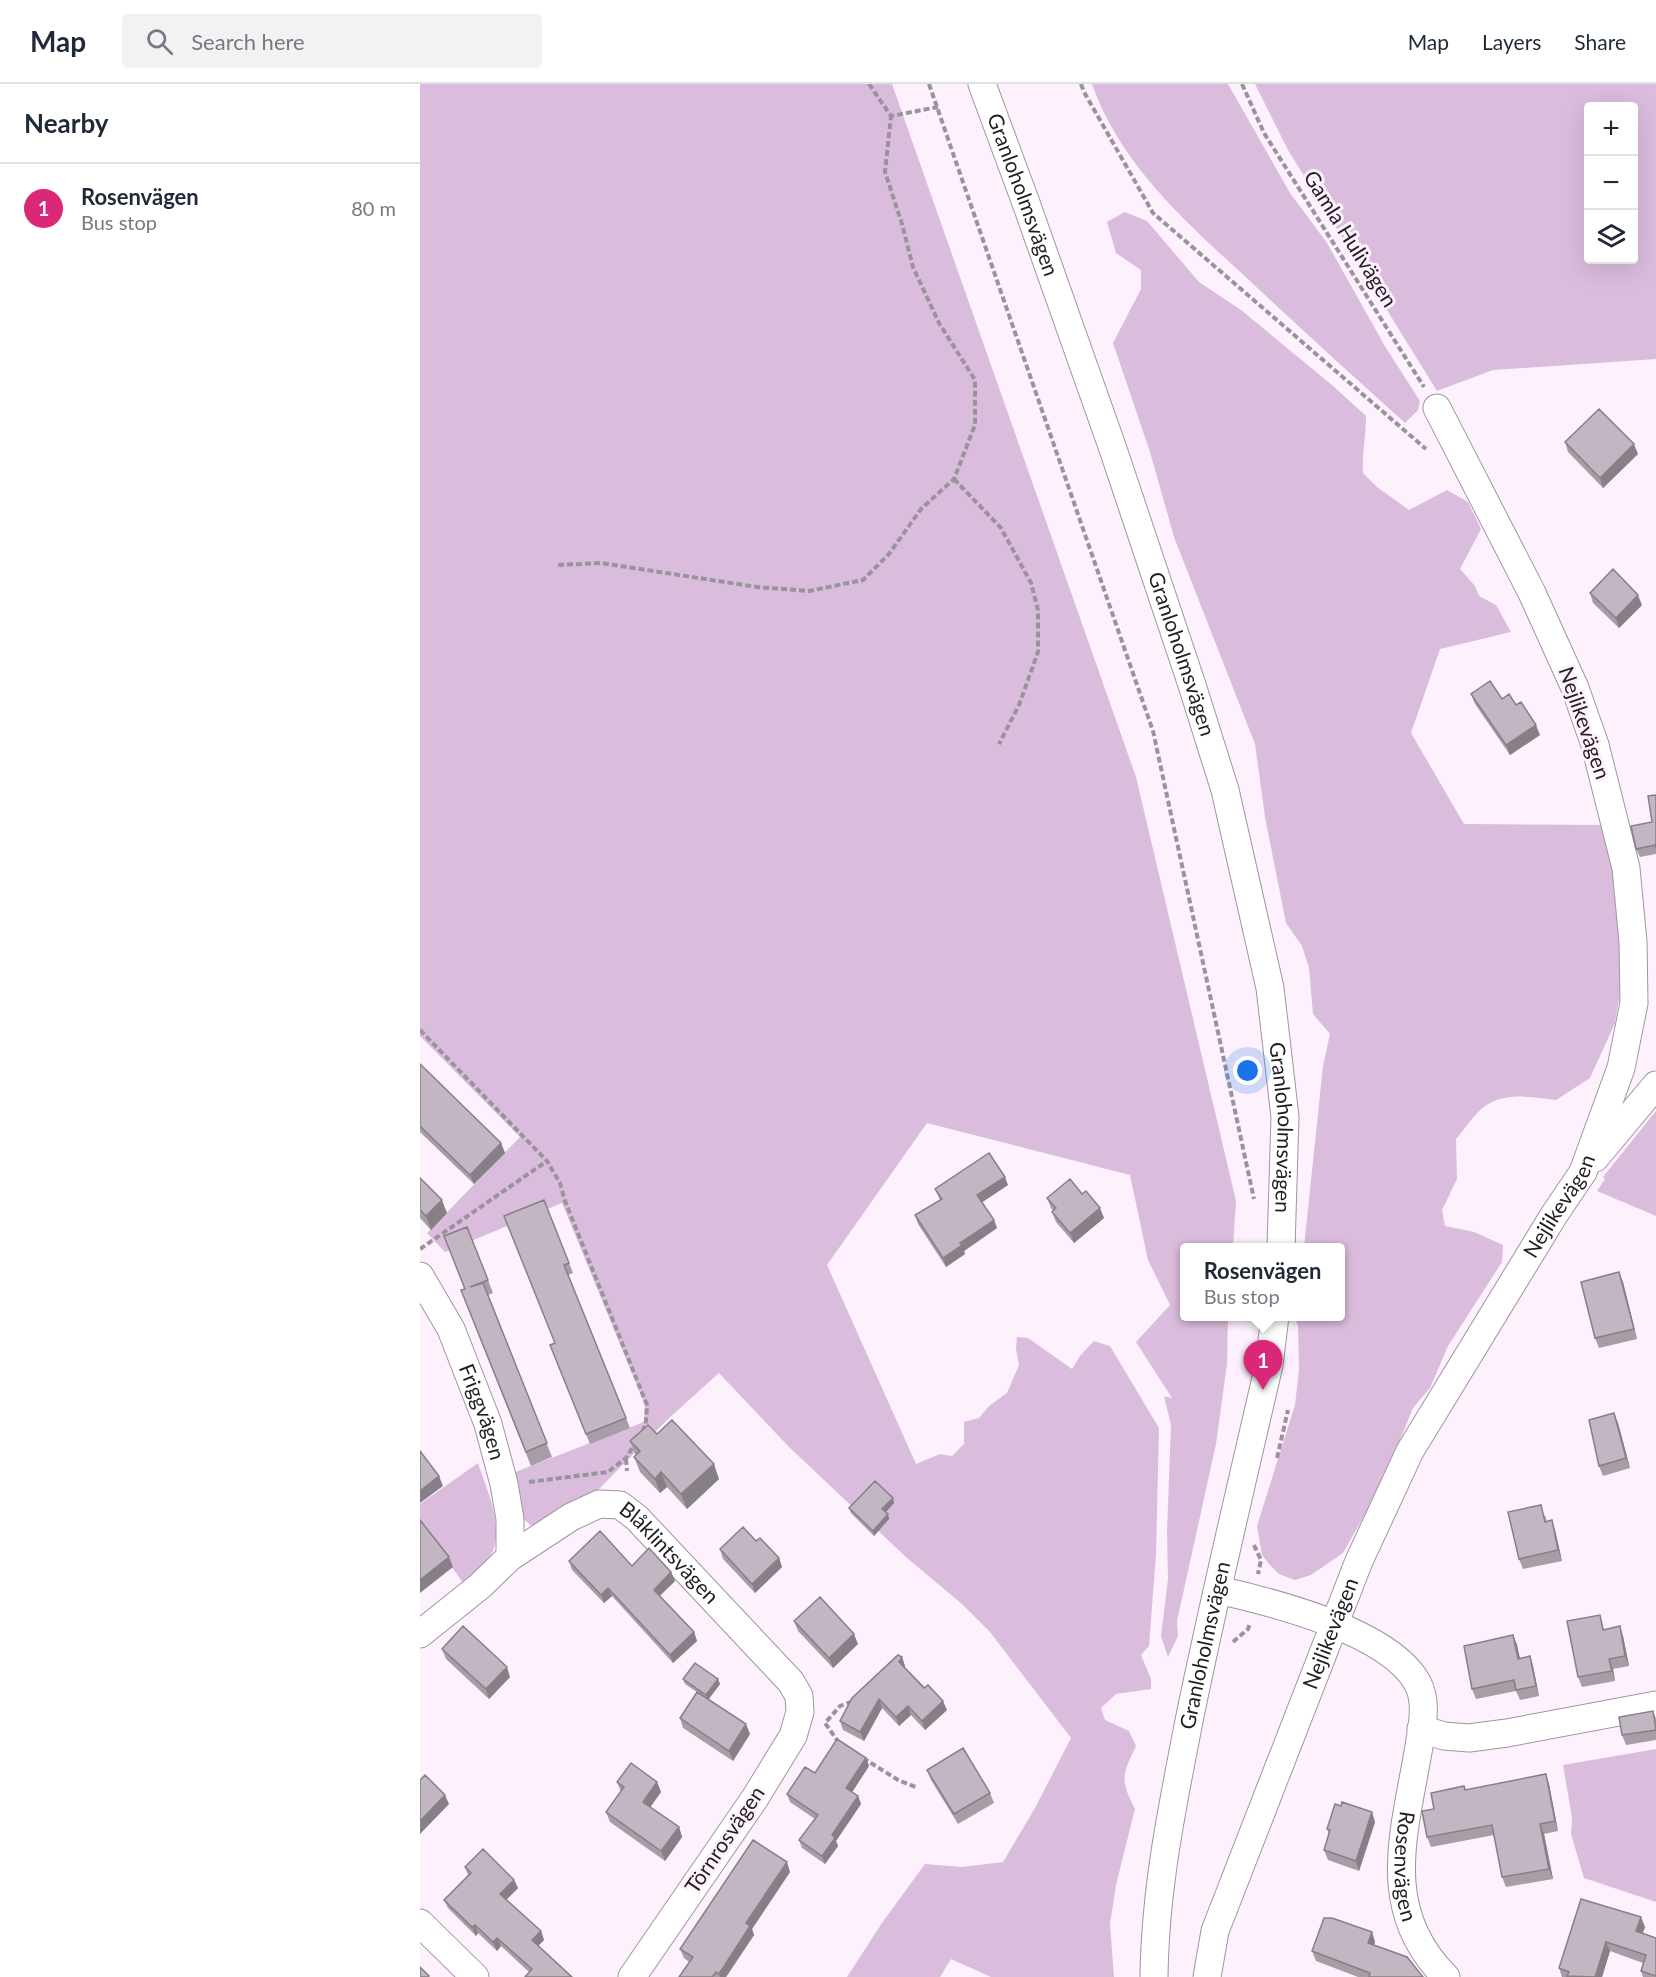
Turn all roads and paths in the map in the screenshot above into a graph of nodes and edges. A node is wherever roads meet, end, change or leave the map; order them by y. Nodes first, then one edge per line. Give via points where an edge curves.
1 (869, 84) edge
2 (929, 84) edge
3 (982, 84) edge
4 (1081, 84) edge
5 (1242, 84) edge
6 (938, 107) junction
7 (891, 116) junction
8 (1437, 408) joint
9 (1427, 450) dead end
10 (954, 479) junction
11 (558, 565) dead end
12 (999, 744) dead end
13 (420, 1030) edge
14 (1656, 1085) edge
15 (547, 1161) junction
16 (1583, 1172) junction
17 (1256, 1210) dead end
18 (1281, 1243) edge
19 (420, 1249) edge
20 (420, 1276) edge
21 (1274, 1321) edge
22 (626, 1458) junction
23 (627, 1472) dead end
24 (504, 1484) junction
25 (510, 1557) junction
26 (1218, 1590) junction
27 (1334, 1625) junction
28 (420, 1635) edge
29 (799, 1696) joint
30 (862, 1697) edge
31 (1656, 1704) edge
32 (1421, 1728) junction
33 (839, 1744) edge
34 (859, 1756) edge
35 (918, 1788) dead end
36 (420, 1923) edge
37 (475, 1977) edge
38 (632, 1977) edge
39 (1154, 1977) edge
40 (1207, 1977) edge
41 (1446, 1977) edge

1 - 7 path
2 - 6 path
3 - 18 street, Granloholmsvägen via 1113,449 1225,790 1270,988 1285,1117
4 - 9 path via 1153,213
5 - 8 path, Gamla Hulivägen via 1264,133
6 - 7 path
6 - 17 path via 1153,731
7 - 10 path via 885,172 913,267 939,323 975,380 975,425
8 - 16 street, Nejlikevägen via 1532,593 1575,688 1596,745 1626,868 1634,1003 1621,1068
10 - 11 path via 921,509 889,554 863,580 809,591 601,563
10 - 12 path via 1001,528 1031,583 1038,610 1038,652
13 - 15 path
14 - 16 street
15 - 19 path
15 - 22 path via 560,1183 647,1405 644,1429
16 - 27 street, Nejlikevägen via 1410,1451
20 - 24 street, Friggvägen via 451,1329 488,1424
21 - 26 street, Granloholmsvägen via 1269,1365
22 - 23 path
22 - 24 path via 608,1472
24 - 25 street, Friggvägen via 510,1519
25 - 28 street, Blåklintsvägen
25 - 29 street, Blåklintsvägen via 571,1517 599,1504 620,1505 745,1632
26 - 27 street, Rosenvägen via 1292,1609
26 - 39 street, Granloholmsvägen via 1167,1832
27 - 32 street, Rosenvägen via 1364,1636 1400,1662 1417,1682 1424,1710
27 - 40 street, Nejlikevägen via 1215,1931
29 - 38 street, Törnrosvägen via 800,1712 793,1736
30 - 33 path via 840,1706 825,1723
31 - 32 street via 1469,1738 1444,1736
32 - 41 street, Rosenvägen via 1402,1847 1402,1893 1414,1933
34 - 35 path
36 - 37 street

